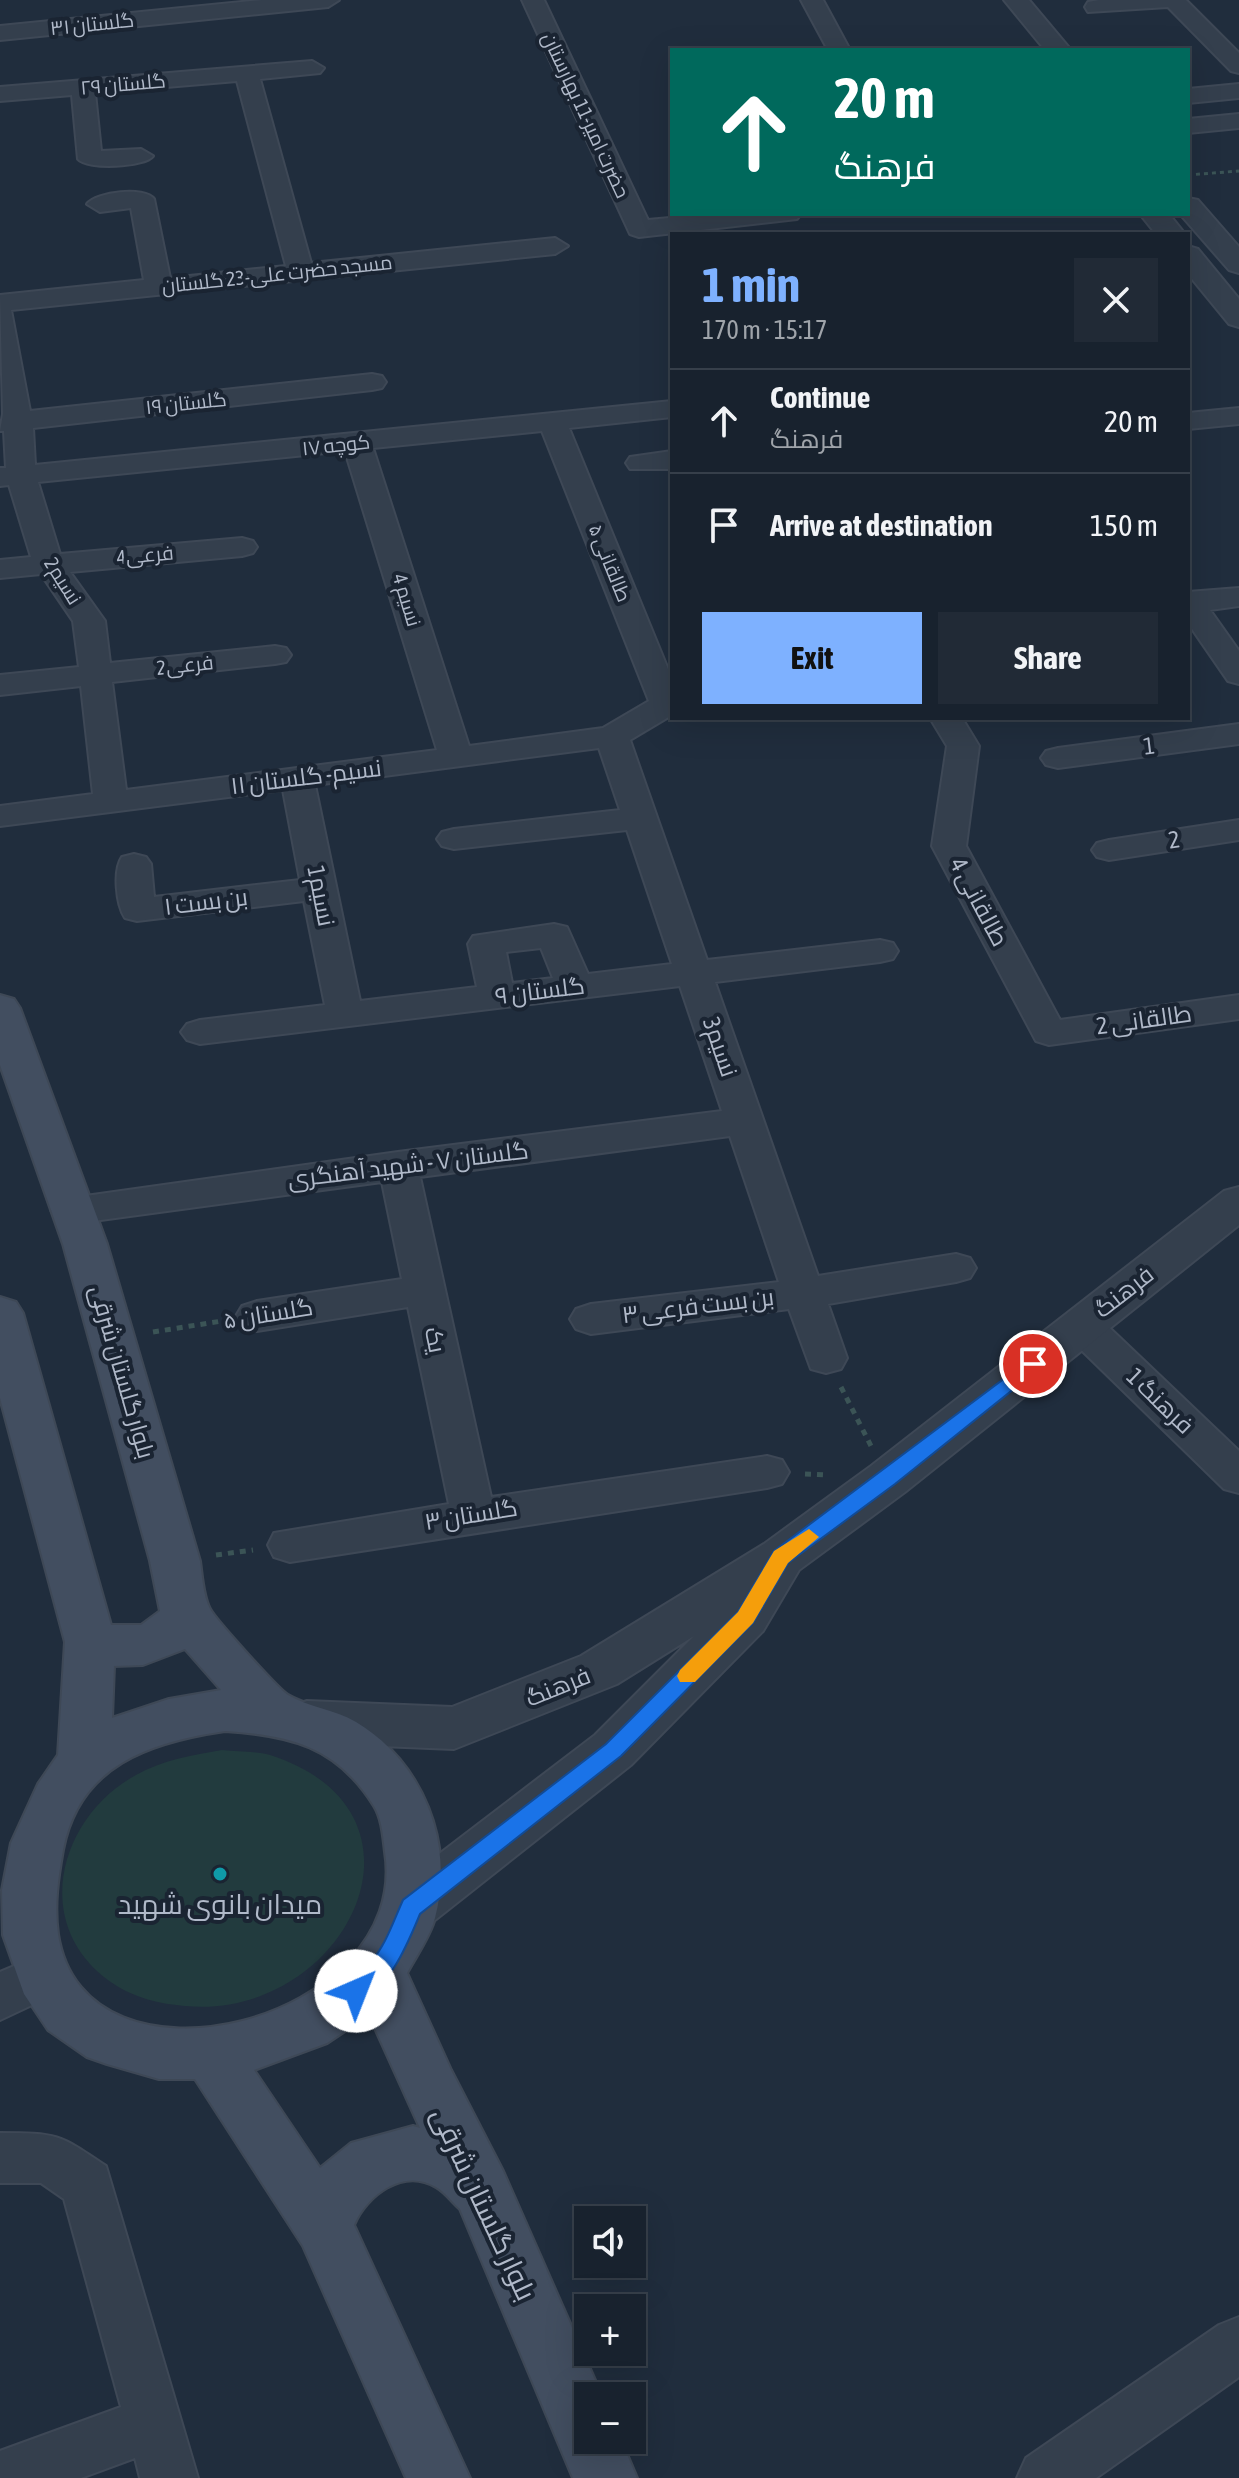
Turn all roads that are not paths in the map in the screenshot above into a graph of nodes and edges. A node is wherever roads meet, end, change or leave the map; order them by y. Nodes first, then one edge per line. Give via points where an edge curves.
1 (328, 0) edge
2 (533, 0) edge
3 (812, 0) edge
4 (1016, 0) edge
5 (1171, 0) edge
6 (1096, 7) dead end
7 (0, 33) edge
8 (838, 48) edge
9 (1056, 48) edge
10 (1201, 58) dead end
11 (1235, 59) edge
12 (312, 68) dead end
13 (247, 74) junction
14 (83, 87) junction
15 (1239, 91) edge
16 (0, 94) edge
17 (1190, 96) edge
18 (1239, 121) edge
19 (1190, 126) edge
20 (141, 156) dead end
21 (100, 204) dead end
22 (1190, 208) edge
23 (768, 216) edge
24 (1156, 216) edge
25 (1169, 232) edge
26 (555, 246) dead end
27 (1190, 257) edge
28 (1239, 264) edge
29 (300, 271) junction
30 (158, 286) junction
31 (1229, 292) edge
32 (0, 303) edge
33 (0, 313) edge
34 (1239, 318) edge
35 (372, 382) dead end
36 (670, 409) edge
37 (1239, 416) edge
38 (1190, 421) edge
39 (9, 422) edge
40 (553, 422) junction
41 (357, 443) junction
42 (670, 460) edge
43 (640, 463) dead end
44 (10, 476) edge
45 (242, 547) dead end
46 (48, 563) junction
47 (0, 569) edge
48 (1239, 597) edge
49 (1190, 602) edge
50 (1190, 603) edge
51 (275, 655) dead end
52 (1239, 674) edge
53 (95, 675) junction
54 (0, 685) edge
55 (669, 703) edge
56 (947, 720) edge
57 (1239, 734) edge
58 (612, 737) junction
59 (456, 757) junction
60 (1058, 758) dead end
61 (297, 778) junction
62 (111, 802) junction
63 (0, 816) edge
64 (640, 818) junction
65 (1239, 830) edge
66 (454, 839) dead end
67 (1109, 850) dead end
68 (134, 864) dead end
69 (320, 888) junction
70 (880, 951) dead end
71 (694, 973) junction
72 (575, 987) junction
73 (497, 996) junction
74 (1239, 1007) edge
75 (0, 1008) edge
76 (345, 1015) junction
77 (200, 1032) dead end
78 (1049, 1033) joint
79 (745, 1121) junction
80 (398, 1165) junction
81 (1239, 1202) edge
82 (71, 1210) junction
83 (956, 1268) dead end
84 (424, 1290) junction
85 (805, 1293) junction
86 (0, 1313) edge
87 (257, 1316) road end
88 (591, 1319) dead end
89 (1081, 1325) junction
90 (826, 1358) road end
91 (767, 1472) dead end
92 (1239, 1477) edge
93 (473, 1514) junction
94 (290, 1545) road end
95 (781, 1557) junction
96 (186, 1616) junction
97 (90, 1642) junction
98 (290, 1718) junction
99 (84, 1760) junction
100 (411, 1907) junction
101 (378, 1970) junction
102 (17, 1989) edge
103 (211, 2055) junction
104 (0, 2158) edge
105 (482, 2191) junction
106 (324, 2226) junction
107 (1239, 2344) edge
108 (574, 2406) edge
109 (153, 2423) junction
110 (595, 2454) edge
111 (4, 2478) edge
112 (169, 2478) edge
113 (438, 2478) edge
114 (605, 2478) edge
115 (1046, 2478) edge

1 - 7 street, گلستان ۳۱
2 - 23 street, حضرت امیر-11 بهارستان via 639,229
3 - 8 street
4 - 9 street
5 - 6 street
5 - 11 street
10 - 11 street
12 - 13 street, گلستان ۲۹
13 - 14 street, گلستان ۲۹
13 - 29 street
14 - 16 street, گلستان ۲۹
14 - 20 street via 90,159
15 - 17 street
18 - 19 street
21 - 30 street via 142,199
22 - 28 street
24 - 25 street
26 - 29 street, مسجد حضرت علی-23 گلستان
27 - 31 street
29 - 30 street, مسجد حضرت علی-23 گلستان
30 - 32 street, مسجد حضرت علی-23 گلستان
31 - 34 street
33 - 39 street, نسیم2
35 - 39 street, گلستان ۱۹
36 - 40 street, کوچه ۱۷
37 - 38 street
39 - 44 street, نسیم2
40 - 41 street, کوچه ۱۷
40 - 55 street, طالقانی ۵
41 - 44 street, کوچه ۱۷
41 - 59 street, نسیم 4
42 - 43 street
44 - 46 street, نسیم2
45 - 46 street, فرعی4
46 - 47 street, فرعی4
46 - 53 street, نسیم2 via 89,621
48 - 49 street
50 - 52 street
51 - 53 street, فرعی2
53 - 54 street, فرعی2
53 - 62 street, نسیم2
55 - 58 street
56 - 78 street, طالقانی 4 via 963,746 949,846
57 - 60 street, 1
58 - 59 street, نسیم- گلستان ۱۱
58 - 64 street, نسیم3
59 - 61 street, نسیم- گلستان ۱۱
61 - 62 street, نسیم- گلستان ۱۱
61 - 69 street, نسیم1
62 - 63 street, نسیم- گلستان ۱۱
64 - 66 street
64 - 71 street, نسیم3
65 - 67 street, 2
68 - 69 street, بن بست ۱ via 137,910
69 - 76 street, نسیم1
70 - 71 street, گلستان ۹
71 - 72 street, گلستان ۹
71 - 79 street, نسیم3
72 - 73 street, گلستان ۹
72 - 73 street via 554,935 486,944
73 - 76 street, گلستان ۹
74 - 78 street, طالقانی 2
75 - 82 main road, بلوار گلستان شرقی
76 - 77 street, گلستان ۹
79 - 80 street, گلستان ۷ - شهید آهنگری
79 - 85 street, نسیم3
80 - 82 street, گلستان ۷ - شهید آهنگری
80 - 84 street, یک
81 - 89 street, فرهنگ
82 - 96 main road, بلوار گلستان شرقی via 112,1338
83 - 85 street, بن بست فرعی ۳
84 - 87 street, گلستان ۵
84 - 93 street, یک
85 - 88 street, بن بست فرعی ۳
85 - 90 street, نسیم3
86 - 97 main road
89 - 92 street, فرهنگ 1
89 - 95 street, فرهنگ
91 - 93 street, گلستان ۳
93 - 94 street, گلستان ۳
95 - 98 street, فرهنگ via 599,1670 454,1728
95 - 100 street, فرهنگ via 745,1617 613,1750
96 - 97 main road via 173,1633 146,1647 119,1649
96 - 98 main road
97 - 99 main road
98 - 99 main road via 225,1710 174,1717 127,1734
98 - 100 main road via 360,1751 398,1794 416,1849
99 - 102 main road via 47,1797 21,1841 9,1888
100 - 101 main road
101 - 103 main road via 333,2012 276,2041
101 - 105 main road, بلوار گلستان شرقی
102 - 103 main road via 108,2039 157,2053
103 - 106 main road
104 - 109 street via 50,2158 87,2184
105 - 106 main road via 453,2164 413,2153 372,2162 340,2188
105 - 108 main road, بلوار گلستان شرقی
106 - 113 main road
107 - 115 street
109 - 111 street
109 - 112 street
110 - 114 main road, بلوار گلستان شرقی

